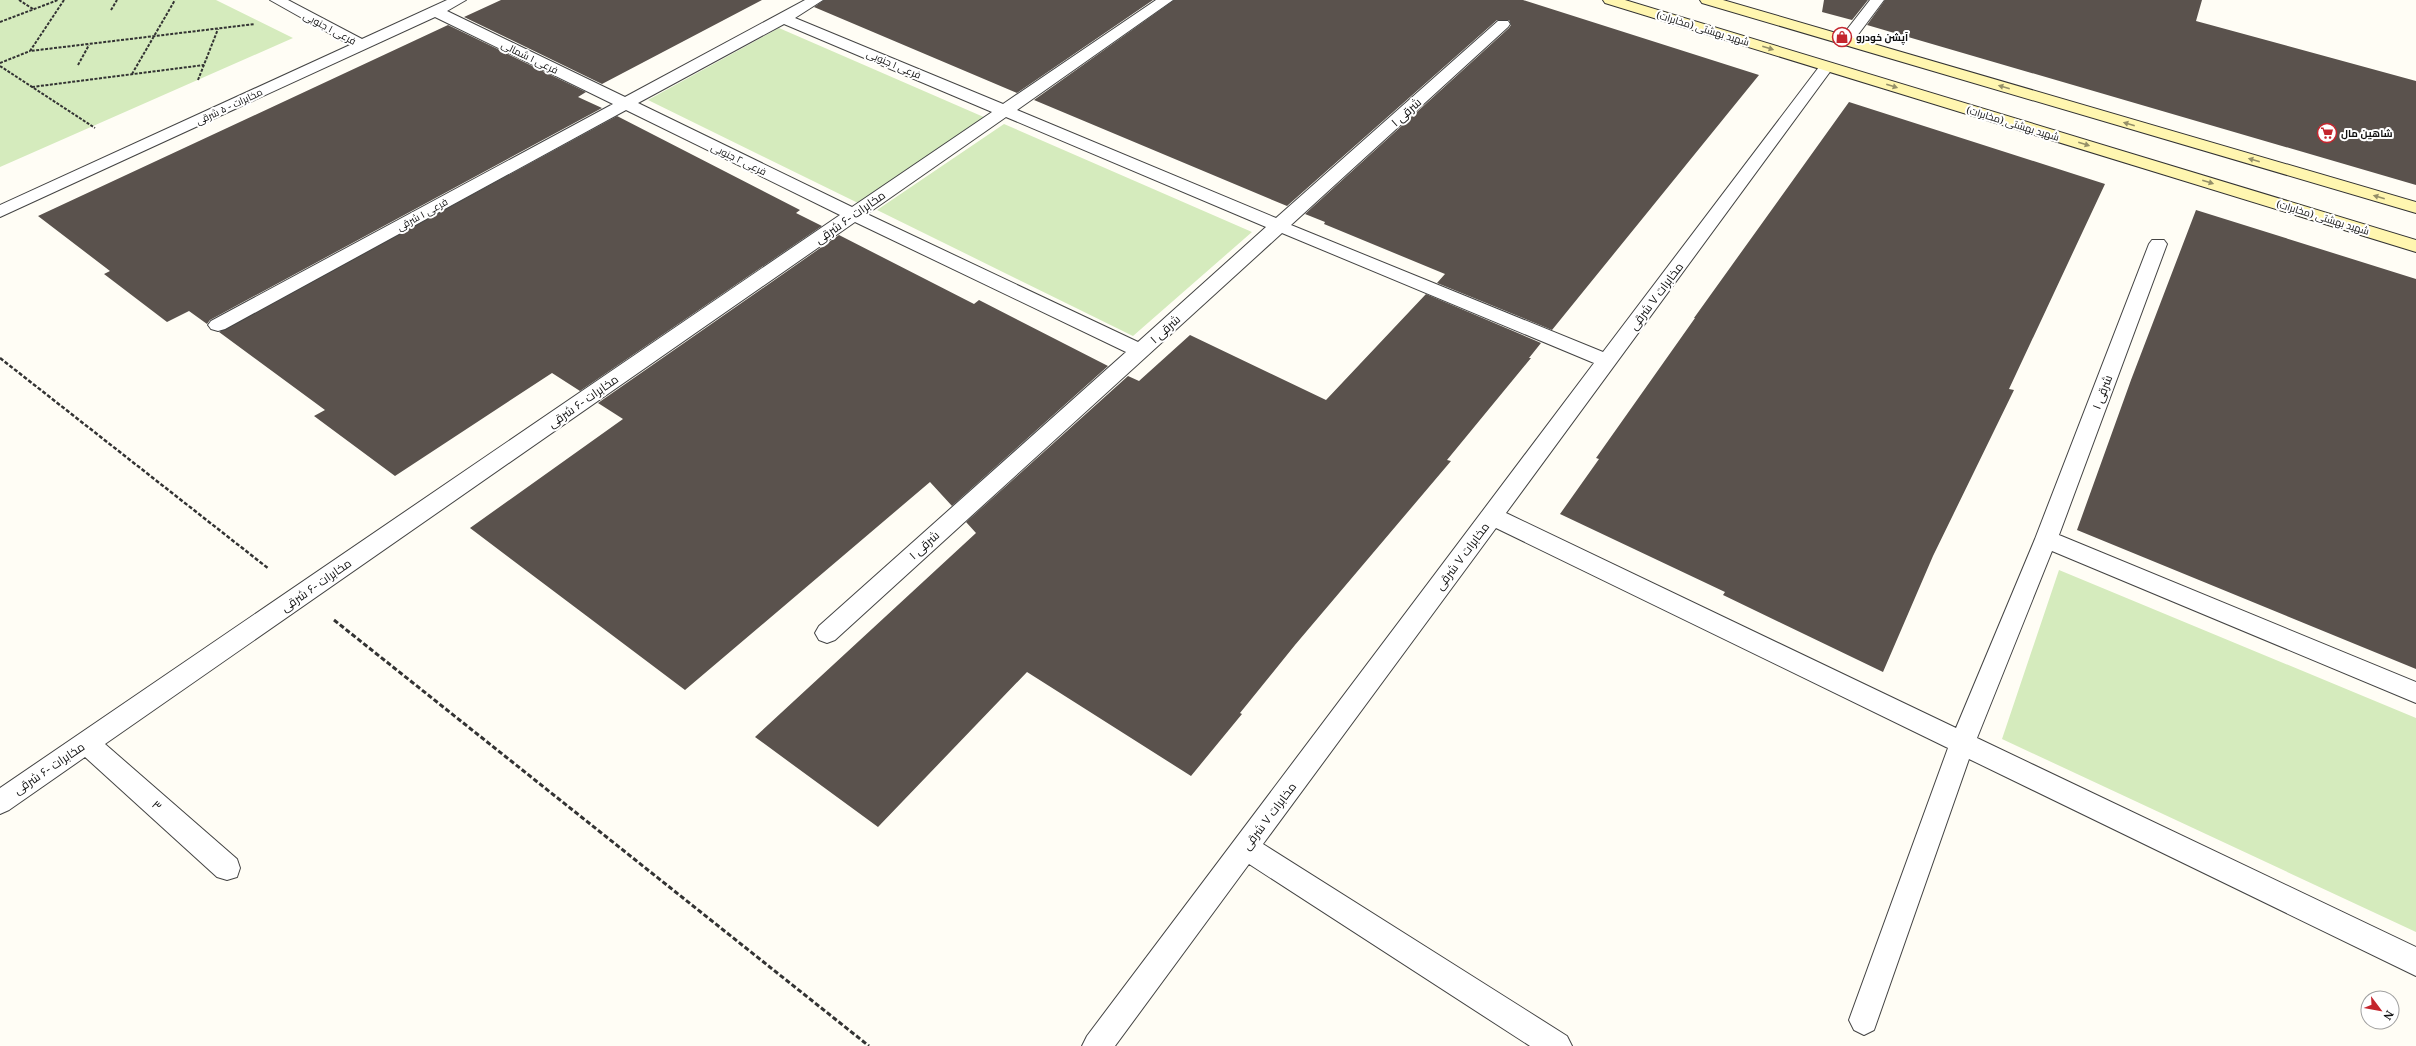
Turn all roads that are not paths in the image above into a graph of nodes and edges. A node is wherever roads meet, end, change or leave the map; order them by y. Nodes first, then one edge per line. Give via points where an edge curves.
1 (277, 0) edge
2 (459, 0) edge
3 (816, 0) edge
4 (1166, 0) edge
5 (1610, 0) edge
6 (1707, 0) edge
7 (1876, 0) edge
8 (435, 11) junction
9 (783, 18) junction
10 (1503, 24) dead end
11 (1846, 41) junction
12 (362, 45) junction
13 (1827, 66) junction
14 (625, 104) junction
15 (1005, 110) junction
16 (2416, 208) edge
17 (0, 212) edge
18 (854, 215) junction
19 (1279, 226) junction
20 (2158, 244) dead end
21 (2416, 246) edge
22 (218, 325) dead end
23 (1140, 350) junction
24 (1607, 361) junction
25 (1492, 516) junction
26 (2046, 539) junction
27 (827, 633) dead end
28 (2416, 692) edge
29 (87, 743) junction
30 (1962, 743) junction
31 (0, 802) edge
32 (1245, 847) junction
33 (228, 868) dead end
34 (2416, 962) edge
35 (1864, 1020) dead end
36 (1097, 1046) edge
37 (1557, 1046) edge

1 - 12 street, فرعی ۱ جنوبی
2 - 8 street, مخابرات - ۵ شرقی
3 - 9 street, فرعی ۱ شرقی
4 - 15 street, مخابرات -۶ شرقی
5 -> 13 main road, شهید بهشتی (مخابرات)
6 - 11 main road
7 - 11 street
8 - 12 street, مخابرات - ۵ شرقی
8 - 14 street, فرعی ۱ شمالی
9 - 14 street, فرعی ۱ شرقی
9 - 15 street, فرعی ۱ جنوبی
10 - 19 street, شرقی ۱
16 -> 11 main road
12 - 17 street, مخابرات - ۵ شرقی
13 -> 21 main road, شهید بهشتی (مخابرات)
13 - 24 street, مخابرات ۷ شرقی
14 - 18 street, فرعی ۲ جنوبی
14 - 22 street, فرعی ۱ شرقی
15 - 18 street, مخابرات -۶ شرقی
15 - 19 street, فرعی ۱ جنوبی
18 - 23 street, فرعی ۲ جنوبی
18 - 29 street, مخابرات -۶ شرقی
19 - 23 street, شرقی ۱
19 - 24 street, فرعی ۱ جنوبی
20 - 26 street, شرقی ۱
23 - 27 street, شرقی ۱
24 - 25 street, مخابرات ۷ شرقی
25 - 30 street
25 - 32 street, مخابرات ۷ شرقی
26 - 28 street
26 - 30 street, شرقی ۱
29 - 31 street, مخابرات -۶ شرقی
29 - 33 street, ۳
30 - 34 street
30 - 35 street, شرقی ۱
32 - 36 street, مخابرات ۷ شرقی
32 - 37 street

